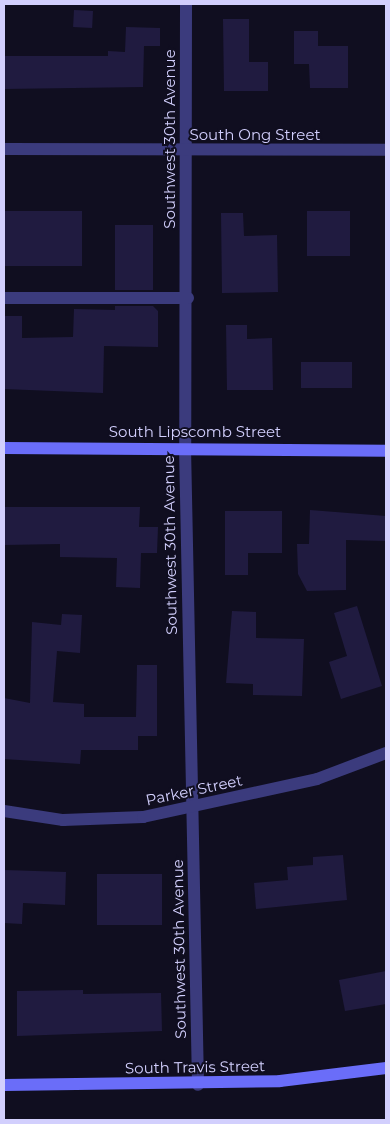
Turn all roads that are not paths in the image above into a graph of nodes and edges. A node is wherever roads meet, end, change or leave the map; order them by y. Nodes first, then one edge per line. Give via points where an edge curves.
1 (186, 4) edge
2 (4, 149) edge
3 (386, 150) edge
4 (186, 152) junction
5 (4, 298) edge
6 (188, 298) junction
7 (185, 447) junction
8 (4, 448) edge
9 (386, 451) edge
10 (386, 753) edge
11 (192, 809) junction
12 (4, 811) edge
13 (386, 1068) edge
14 (198, 1084) junction
15 (4, 1085) edge

1 - 4 street, Southwest 30th Avenue
2 - 4 street, South Ong Street
3 - 4 street, South Ong Street
4 - 6 street, Southwest 30th Avenue
5 - 6 street
6 - 7 street, Southwest 30th Avenue
7 - 8 street, South Lipscomb Street
7 - 9 street, South Lipscomb Street
7 - 11 street, Southwest 30th Avenue
10 - 11 street, Parker Street via 318,779
11 - 12 street, Parker Street via 106,822
11 - 14 street, Southwest 30th Avenue
13 - 14 street, South Travis Street via 332,1078
14 - 15 street, South Travis Street

